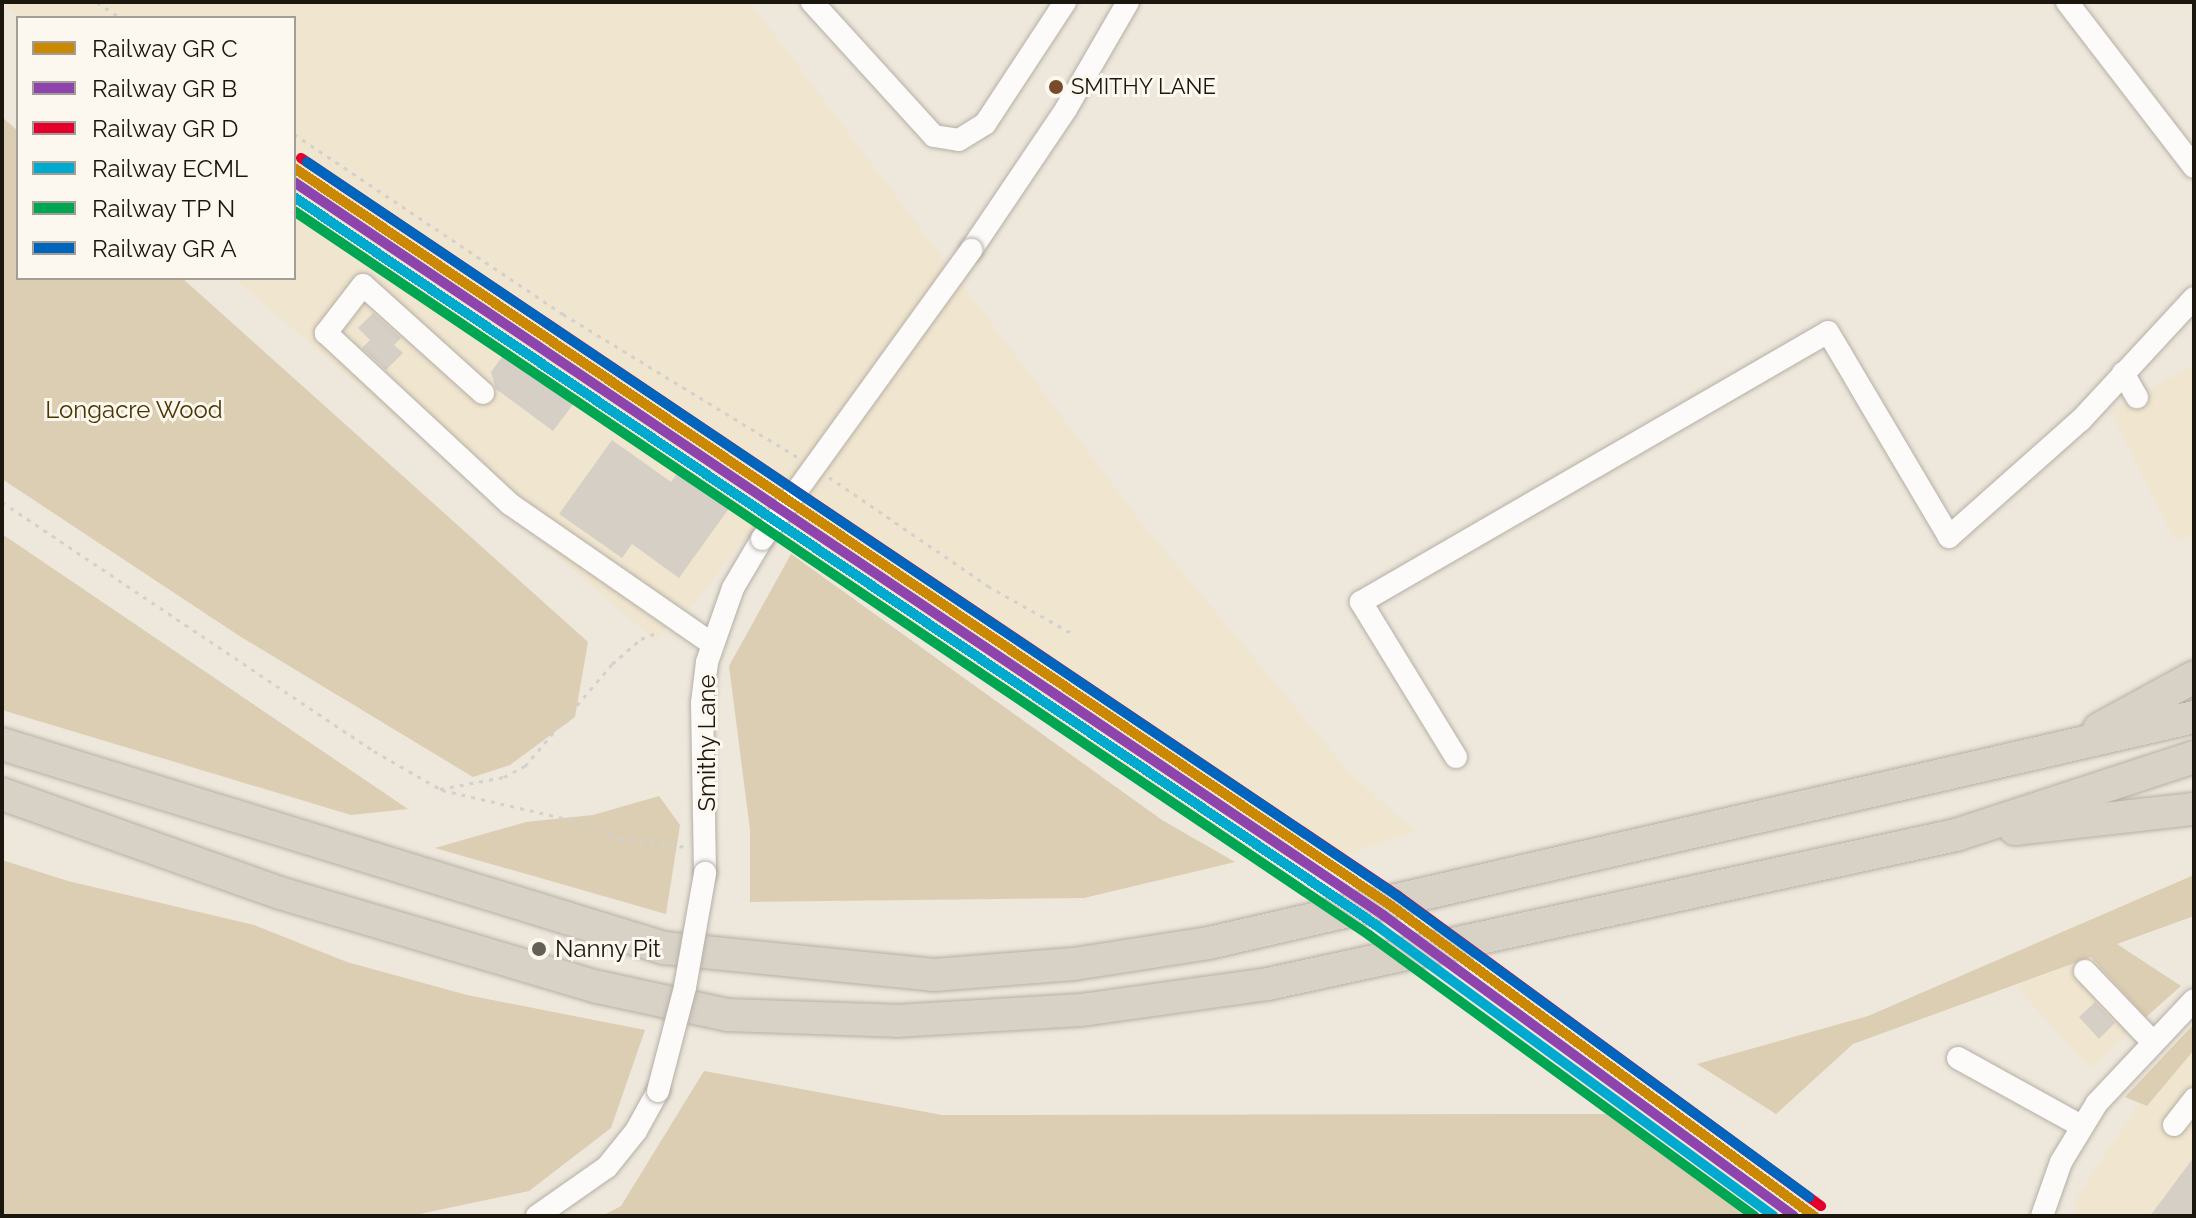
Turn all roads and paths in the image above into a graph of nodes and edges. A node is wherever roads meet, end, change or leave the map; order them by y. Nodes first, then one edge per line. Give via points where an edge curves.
1 (97, 2) edge
2 (812, 2) edge
3 (1065, 2) edge
4 (1128, 2) edge
5 (2067, 2) edge
6 (118, 16) edge
7 (296, 135) edge
8 (2194, 167) edge
9 (2194, 298) edge
10 (2123, 373) junction
11 (483, 393) dead end
12 (2137, 397) dead end
13 (807, 463) dead end
14 (820, 471) dead end
15 (2, 502) edge
16 (682, 624) junction
17 (1075, 635) dead end
18 (712, 644) junction
19 (2194, 677) edge
20 (2194, 717) edge
21 (2, 744) edge
22 (2062, 750) junction
23 (1456, 757) dead end
24 (2194, 757) edge
25 (440, 789) junction
26 (2, 794) edge
27 (2194, 809) edge
28 (1956, 835) junction
29 (707, 849) junction
30 (2085, 971) dead end
31 (2194, 1000) edge
32 (2152, 1041) junction
33 (1958, 1058) dead end
34 (2194, 1099) edge
35 (2174, 1125) dead end
36 (2081, 1126) junction
37 (537, 1216) edge
38 (2042, 1216) edge

1 - 6 path
2 - 3 street via 934,136 959,140 985,124
4 - 18 street, Smithy Lane, bridge via 1066,109 971,250 762,539 733,588
5 - 8 street
7 - 13 path via 563,314
9 - 10 street
10 - 12 street
10 - 23 street via 2081,420 1949,537 1828,332 1361,602
11 - 16 street via 363,285 326,333 510,504
14 - 17 path via 988,586
15 - 25 path via 399,768
16 - 18 street
16 - 25 path via 641,639 612,664 525,766 504,777
18 - 29 street, Smithy Lane via 702,703
19 - 22 highway
20 - 22 highway
21 - 22 highway via 664,948 934,975 1074,964 1209,943
24 - 28 highway
25 - 29 path via 572,820 620,839
26 - 28 highway via 420,938 598,987 728,1015 912,1020 1081,1010 1268,984
27 - 28 highway
29 - 37 street, Smithy Lane, bridge via 685,987 658,1091 636,1131 607,1167
30 - 32 street
31 - 32 street
32 - 36 street
33 - 36 street
34 - 35 street
36 - 38 street

